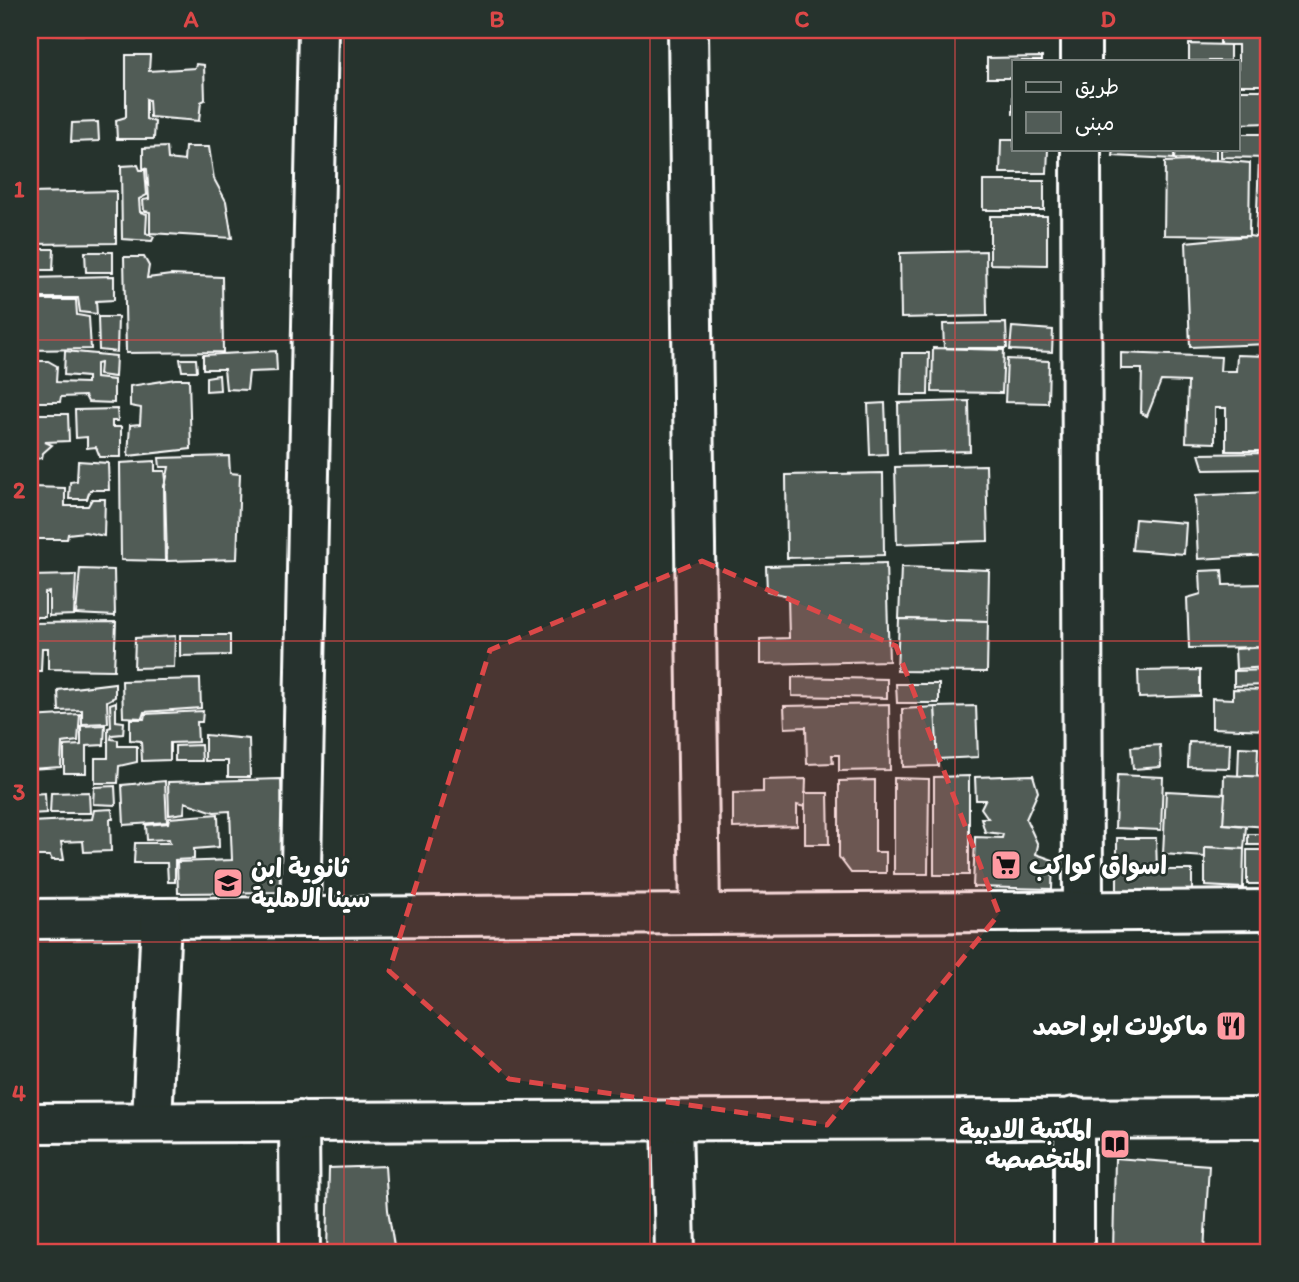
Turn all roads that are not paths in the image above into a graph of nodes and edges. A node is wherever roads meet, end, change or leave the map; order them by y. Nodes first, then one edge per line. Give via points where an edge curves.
1 (318, 30) edge
2 (688, 30) edge
3 (1081, 30) edge
4 (1081, 60) edge
5 (1082, 150) edge
6 (1269, 910) edge
7 (1083, 911) junction
8 (699, 914) junction
9 (300, 917) junction
10 (161, 918) junction
11 (30, 919) edge
12 (1074, 1117) junction
13 (1269, 1118) edge
14 (299, 1121) junction
15 (672, 1121) junction
16 (152, 1122) junction
17 (30, 1123) edge
18 (300, 1252) edge
19 (675, 1252) edge
20 (1074, 1252) edge

1 - 9 street
2 - 8 street
3 - 4 street
5 - 7 street
6 - 7 street
7 - 8 street
8 - 9 street
9 - 10 street
10 - 11 street
10 - 16 street
12 - 13 street
12 - 15 street
12 - 20 street
14 - 15 street
14 - 16 street
14 - 18 street
15 - 19 street
16 - 17 street

